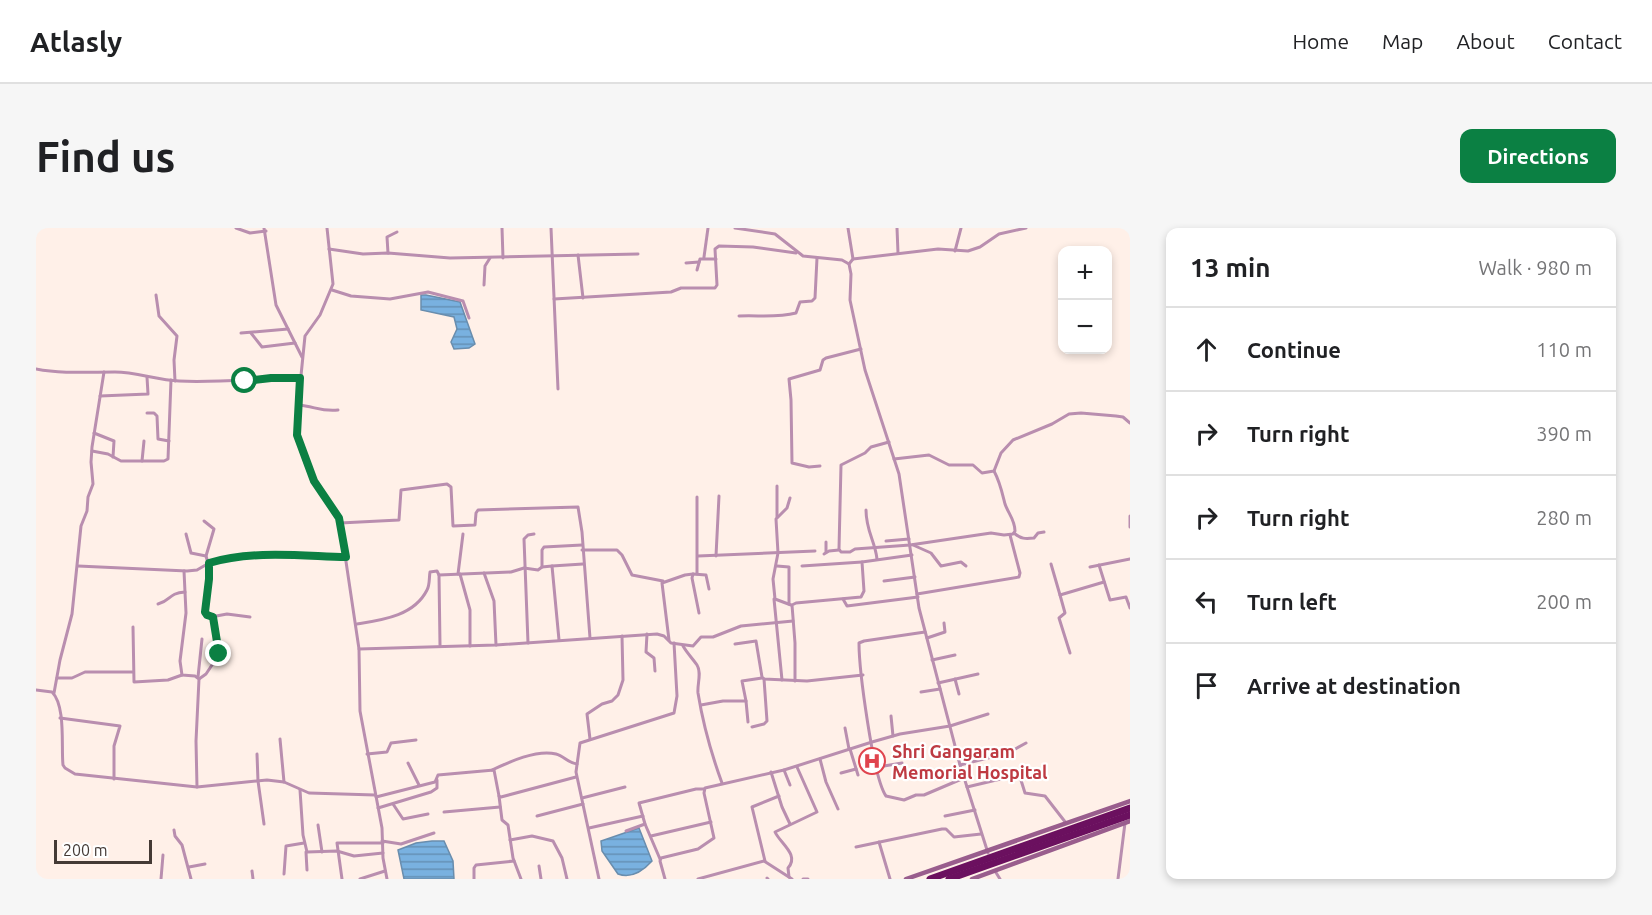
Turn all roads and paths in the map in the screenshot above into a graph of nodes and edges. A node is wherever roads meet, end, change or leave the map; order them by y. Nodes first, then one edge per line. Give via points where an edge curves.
1 (236, 228) edge
2 (327, 228) edge
3 (502, 228) edge
4 (551, 228) edge
5 (708, 228) edge
6 (735, 228) edge
7 (848, 228) edge
8 (897, 228) edge
9 (962, 228) edge
10 (1026, 228) edge
11 (741, 229) edge
12 (265, 230) edge
13 (397, 232) dead end
14 (329, 249) junction
15 (955, 251) junction
16 (388, 253) junction
17 (797, 253) junction
18 (638, 254) dead end
19 (898, 254) junction
20 (578, 255) junction
21 (552, 256) junction
22 (704, 257) junction
23 (490, 258) junction
24 (502, 258) junction
25 (817, 258) junction
26 (716, 259) junction
27 (853, 260) junction
28 (699, 262) junction
29 (686, 263) dead end
30 (849, 264) junction
31 (697, 270) dead end
32 (484, 285) dead end
33 (332, 290) junction
34 (156, 295) dead end
35 (583, 298) junction
36 (554, 299) junction
37 (739, 316) dead end
38 (469, 318) dead end
39 (288, 329) junction
40 (241, 333) dead end
41 (252, 333) junction
42 (295, 343) junction
43 (861, 349) junction
44 (302, 357) junction
45 (36, 369) edge
46 (104, 372) junction
47 (147, 376) junction
48 (300, 378) junction
49 (173, 381) junction
50 (558, 389) dead end
51 (100, 396) junction
52 (298, 405) junction
53 (338, 410) dead end
54 (147, 413) dead end
55 (1130, 423) edge
56 (94, 433) junction
57 (144, 441) dead end
58 (169, 441) junction
59 (889, 442) junction
60 (92, 451) junction
61 (113, 457) junction
62 (894, 459) junction
63 (142, 461) junction
64 (820, 466) dead end
65 (994, 471) junction
66 (777, 486) dead end
67 (719, 496) dead end
68 (698, 497) dead end
69 (790, 498) dead end
70 (866, 510) dead end
71 (1130, 516) edge
72 (777, 517) junction
73 (204, 521) dead end
74 (340, 523) junction
75 (1130, 527) edge
76 (1044, 532) dead end
77 (1014, 533) junction
78 (186, 534) dead end
79 (463, 534) dead end
80 (534, 534) dead end
81 (1010, 535) junction
82 (881, 537) dead end
83 (909, 539) junction
84 (886, 541) junction
85 (826, 542) dead end
86 (912, 545) junction
87 (885, 547) junction
88 (582, 548) junction
89 (876, 548) junction
90 (839, 550) junction
91 (815, 551) dead end
92 (778, 553) junction
93 (912, 555) junction
94 (206, 556) junction
95 (698, 556) junction
96 (717, 556) junction
97 (346, 557) junction
98 (877, 559) junction
99 (1130, 559) edge
100 (862, 562) junction
101 (209, 563) junction
102 (583, 564) junction
103 (1051, 564) dead end
104 (1099, 565) junction
105 (78, 566) junction
106 (552, 566) junction
107 (776, 566) junction
108 (802, 566) dead end
109 (966, 566) dead end
110 (542, 567) junction
111 (1090, 567) dead end
112 (524, 568) junction
113 (184, 571) junction
114 (484, 573) junction
115 (459, 574) junction
116 (695, 574) junction
117 (439, 575) junction
118 (915, 578) junction
119 (663, 581) junction
120 (884, 581) dead end
121 (1104, 582) junction
122 (709, 590) dead end
123 (185, 592) junction
124 (917, 595) junction
125 (1060, 595) junction
126 (774, 597) junction
127 (843, 599) junction
128 (158, 604) dead end
129 (790, 604) junction
130 (1130, 608) edge
131 (699, 613) dead end
132 (213, 617) junction
133 (250, 617) dead end
134 (792, 621) junction
135 (776, 622) junction
136 (944, 623) dead end
137 (357, 624) junction
138 (133, 627) dead end
139 (925, 632) junction
140 (647, 634) junction
141 (622, 636) junction
142 (590, 638) junction
143 (927, 638) junction
144 (202, 639) dead end
145 (559, 640) junction
146 (669, 640) junction
147 (528, 642) junction
148 (674, 643) junction
149 (735, 644) dead end
150 (496, 645) junction
151 (682, 645) junction
152 (440, 646) junction
153 (470, 646) junction
154 (359, 649) junction
155 (1070, 653) dead end
156 (955, 655) dead end
157 (932, 660) junction
158 (655, 671) dead end
159 (133, 672) junction
160 (978, 674) dead end
161 (182, 675) junction
162 (863, 675) junction
163 (57, 678) junction
164 (198, 678) junction
165 (763, 679) junction
166 (782, 680) junction
167 (955, 680) junction
168 (795, 681) junction
169 (938, 683) junction
170 (940, 689) junction
171 (36, 690) edge
172 (921, 692) dead end
173 (54, 693) junction
174 (959, 694) dead end
175 (746, 701) junction
176 (701, 705) junction
177 (988, 714) dead end
178 (891, 716) dead end
179 (60, 718) junction
180 (748, 722) dead end
181 (950, 726) junction
182 (752, 727) dead end
183 (845, 728) dead end
184 (893, 736) junction
185 (590, 739) junction
186 (280, 740) dead end
187 (416, 740) dead end
188 (872, 742) junction
189 (1026, 743) dead end
190 (849, 749) junction
191 (367, 753) junction
192 (257, 754) dead end
193 (820, 759) junction
194 (408, 763) dead end
195 (903, 763) dead end
196 (577, 764) junction
197 (960, 765) junction
198 (796, 766) junction
199 (877, 767) junction
200 (856, 769) junction
201 (492, 770) junction
202 (784, 770) junction
203 (771, 772) junction
204 (841, 774) dead end
205 (858, 775) dead end
206 (577, 777) junction
207 (964, 777) junction
208 (114, 779) junction
209 (437, 780) junction
210 (258, 781) junction
211 (284, 782) junction
212 (722, 783) junction
213 (790, 784) dead end
214 (419, 785) junction
215 (197, 787) junction
216 (625, 787) dead end
217 (967, 787) junction
218 (300, 789) junction
219 (704, 789) junction
220 (375, 796) junction
221 (499, 796) junction
222 (779, 796) junction
223 (582, 798) junction
224 (1130, 801) edge
225 (393, 804) junction
226 (583, 804) junction
227 (500, 807) junction
228 (378, 808) junction
229 (838, 808) dead end
230 (1130, 808) edge
231 (975, 810) junction
232 (444, 812) dead end
233 (428, 814) dead end
234 (1130, 815) edge
235 (537, 816) dead end
236 (642, 816) junction
237 (945, 816) dead end
238 (711, 822) junction
239 (1127, 822) edge
240 (1066, 823) junction
241 (264, 824) dead end
242 (645, 824) junction
243 (791, 824) junction
244 (318, 825) dead end
245 (588, 829) junction
246 (174, 830) dead end
247 (626, 831) dead end
248 (434, 833) dead end
249 (981, 834) junction
250 (650, 836) junction
251 (510, 840) junction
252 (382, 842) junction
253 (879, 842) junction
254 (304, 843) junction
255 (856, 848) dead end
256 (306, 850) junction
257 (338, 851) junction
258 (322, 852) junction
259 (987, 852) junction
260 (383, 853) junction
261 (164, 855) dead end
262 (660, 859) junction
263 (514, 861) junction
264 (765, 861) junction
265 (205, 864) dead end
266 (539, 866) dead end
267 (189, 867) junction
268 (994, 869) junction
269 (307, 870) dead end
270 (726, 871) junction
271 (252, 872) dead end
272 (385, 872) junction
273 (284, 874) dead end
274 (790, 878) edge
275 (161, 879) edge
276 (191, 879) edge
277 (253, 879) edge
278 (342, 879) edge
279 (360, 879) edge
280 (387, 879) edge
281 (474, 879) edge
282 (521, 879) edge
283 (541, 879) edge
284 (567, 879) edge
285 (599, 879) edge
286 (665, 879) edge
287 (698, 879) edge
288 (727, 879) edge
289 (890, 879) edge
290 (906, 879) edge
291 (930, 879) edge
292 (949, 879) edge
293 (972, 879) edge
294 (1000, 879) edge
295 (1118, 879) edge

1 - 12 street via 251,233
2 - 14 street
3 - 24 street
4 - 21 street
5 - 22 street
6 - 11 street
7 - 27 street
8 - 19 street
9 - 15 street
10 - 15 street via 999,234 972,251
11 - 17 street via 775,234
12 - 39 street via 277,308
13 - 16 street via 387,238
14 - 16 street
14 - 33 street
15 - 19 street
16 - 23 street
17 - 25 street
17 - 26 street via 719,246 715,249
18 - 20 street
19 - 27 street
20 - 21 street
20 - 35 street
21 - 24 street
21 - 36 street
22 - 26 street
22 - 28 street
23 - 24 street
23 - 32 street via 485,266
25 - 30 street
25 - 37 street via 815,298 800,302 796,313
26 - 35 street via 715,288
27 - 30 street
28 - 29 street
28 - 31 street
30 - 43 street via 850,300
33 - 38 street via 351,296 390,299 432,293 463,301
33 - 44 street via 305,336
34 - 49 street via 159,315 177,336
35 - 36 street
36 - 50 street
39 - 41 street
39 - 42 street
40 - 41 street
41 - 42 street via 262,347
42 - 44 street
43 - 59 street
43 - 64 street via 826,358 822,369 789,379 792,463
44 - 48 street
45 - 46 street
46 - 47 street
46 - 51 street
47 - 49 street
47 - 51 street via 148,394
48 - 49 street
48 - 52 street
49 - 58 street
51 - 56 street
52 - 53 street via 324,412
52 - 74 street via 297,435 305,459
54 - 58 street via 157,416 158,439
55 - 65 street via 1123,417 1069,414 1013,440 1001,453
56 - 60 street
56 - 61 street via 114,441
57 - 63 street
58 - 63 street via 168,459
59 - 62 street
59 - 90 street via 871,447 841,465
60 - 61 street
60 - 105 street via 93,484 81,526
61 - 63 street
62 - 65 street via 932,455 948,465 974,465 984,474
62 - 83 street
65 - 77 street via 1013,520
66 - 72 street
67 - 96 street
68 - 95 street
69 - 72 street via 787,508
70 - 89 street via 866,524
71 - 75 street
72 - 92 street
73 - 94 street via 214,529
74 - 88 street via 399,520 401,490 449,484 453,526 474,525 478,510 578,507
74 - 97 street
76 - 77 street via 1022,539
77 - 81 street
78 - 94 street via 191,553
79 - 115 street
80 - 112 street via 524,539
81 - 86 street via 991,533
81 - 124 street via 1019,577
82 - 84 street
83 - 84 street
83 - 86 street
84 - 87 street
85 - 90 street via 825,553
86 - 87 street
86 - 93 street
86 - 109 street via 931,553 941,566 961,562
87 - 89 street
88 - 102 street
88 - 110 street via 544,547
88 - 119 street via 617,550 632,575
89 - 90 street
89 - 98 street
91 - 92 street
92 - 96 street
92 - 107 street
93 - 98 street
93 - 118 street
94 - 101 street
95 - 96 street
95 - 116 street
97 - 101 street via 233,557
97 - 137 street
98 - 100 street
99 - 104 street
100 - 108 street
100 - 127 street via 863,595
101 - 113 street via 194,571
101 - 132 street via 205,612
102 - 106 street
102 - 142 street
103 - 125 street
104 - 111 street
104 - 121 street
105 - 113 street
105 - 163 street
106 - 110 street
106 - 145 street
107 - 126 street
107 - 129 street via 789,567
110 - 112 street
112 - 114 street
112 - 147 street
113 - 123 street
114 - 115 street
114 - 150 street via 494,601
115 - 117 street
115 - 153 street via 470,610
116 - 119 street
116 - 122 street via 706,575
116 - 131 street via 692,578
117 - 137 street via 429,572 428,589 410,610
117 - 152 street
118 - 120 street
118 - 124 street
119 - 146 street
121 - 125 street
121 - 130 street via 1110,600 1126,597
123 - 128 street via 173,593
123 - 161 street
124 - 127 street via 847,606
124 - 139 street
125 - 155 street via 1065,613 1059,618
126 - 129 street
126 - 135 street
127 - 129 street
129 - 134 street
132 - 133 street
132 - 164 street via 218,656 206,674
134 - 135 street
134 - 168 street
135 - 151 street via 741,626 713,637 701,637 693,646
135 - 166 street
136 - 143 street via 945,632
137 - 154 street
138 - 159 street
139 - 143 street
139 - 162 street via 861,641
140 - 141 street
140 - 146 street via 661,634
140 - 158 street via 646,652 653,657
141 - 142 street
141 - 185 street via 622,682 614,699 587,714
142 - 145 street
143 - 157 street
144 - 164 street
145 - 147 street
146 - 148 street
147 - 150 street
148 - 151 street
148 - 185 street via 674,713
149 - 165 street via 756,641
150 - 153 street
151 - 176 street via 697,666
152 - 153 street
152 - 154 street
154 - 191 street via 360,711
156 - 157 street
157 - 169 street
159 - 161 street via 136,683
159 - 163 street via 85,672 72,678
160 - 167 street
161 - 164 street
162 - 168 street
162 - 188 street
163 - 173 street
164 - 215 street
165 - 166 street
165 - 175 street via 742,681
165 - 182 street via 767,721
166 - 168 street
167 - 169 street
167 - 174 street
169 - 170 street
170 - 172 street
170 - 181 street
171 - 173 street
173 - 179 street
175 - 176 street
175 - 180 street
176 - 212 street
177 - 181 street
178 - 184 street
179 - 208 street via 65,768 75,774
179 - 208 street via 120,726 114,746
181 - 184 street
181 - 197 street
183 - 190 street
184 - 188 street
185 - 196 street via 580,742
186 - 211 street
187 - 191 street via 391,743 387,752
188 - 190 street
188 - 199 street
189 - 197 street via 1010,752
190 - 193 street
190 - 200 street
191 - 220 street
192 - 210 street
193 - 198 street
193 - 229 street
194 - 214 street
195 - 199 street
196 - 201 street via 545,754 522,756
196 - 206 street
197 - 207 street
198 - 202 street
198 - 243 street via 817,812
199 - 207 street via 884,794 899,800 924,795
200 - 204 street
200 - 205 street
201 - 209 street via 438,775
201 - 221 street
202 - 203 street
202 - 213 street
203 - 212 street
203 - 222 street
206 - 221 street
206 - 223 street
207 - 217 street
208 - 215 street
209 - 214 street
209 - 225 street via 437,788 431,792
210 - 211 street
210 - 215 street
210 - 241 street
211 - 218 street
212 - 219 street
214 - 220 street
216 - 223 street
217 - 231 street
217 - 240 street via 1020,777 1025,793 1045,795
218 - 220 street via 313,794
218 - 254 street
219 - 236 street via 640,802
219 - 238 street
220 - 228 street
221 - 227 street
222 - 243 street
222 - 264 street via 752,807
223 - 226 street
224 - 240 street
225 - 228 street
225 - 233 street via 401,818
226 - 235 street
226 - 245 street
227 - 232 street
227 - 251 street
228 - 252 street
230 - 291 highway
231 - 237 street
231 - 249 street
234 - 292 highway
236 - 242 street
236 - 245 street
238 - 250 street
238 - 262 street via 713,840 698,849
239 - 268 street
239 - 295 street
240 - 259 street
242 - 247 street
242 - 250 street
243 - 274 street via 775,832 788,847 792,860 788,868
244 - 258 street
245 - 285 street
246 - 267 street
248 - 252 street via 401,843
249 - 253 street via 954,837 942,829
249 - 259 street
250 - 262 street
251 - 263 street
251 - 284 street via 532,836 553,841
252 - 257 street via 341,842 336,844
252 - 260 street
253 - 255 street
253 - 289 street
254 - 256 street
254 - 273 street via 286,846
256 - 258 street
256 - 269 street
257 - 258 street
257 - 260 street via 354,856
257 - 278 street
259 - 290 street
260 - 272 street
261 - 275 street
262 - 286 street
263 - 281 street via 476,865
263 - 282 street
264 - 270 street
264 - 274 street
265 - 267 street
266 - 283 street
267 - 276 street
268 - 293 street
268 - 294 street
270 - 287 street
270 - 288 street
271 - 277 street
272 - 279 street
272 - 280 street

